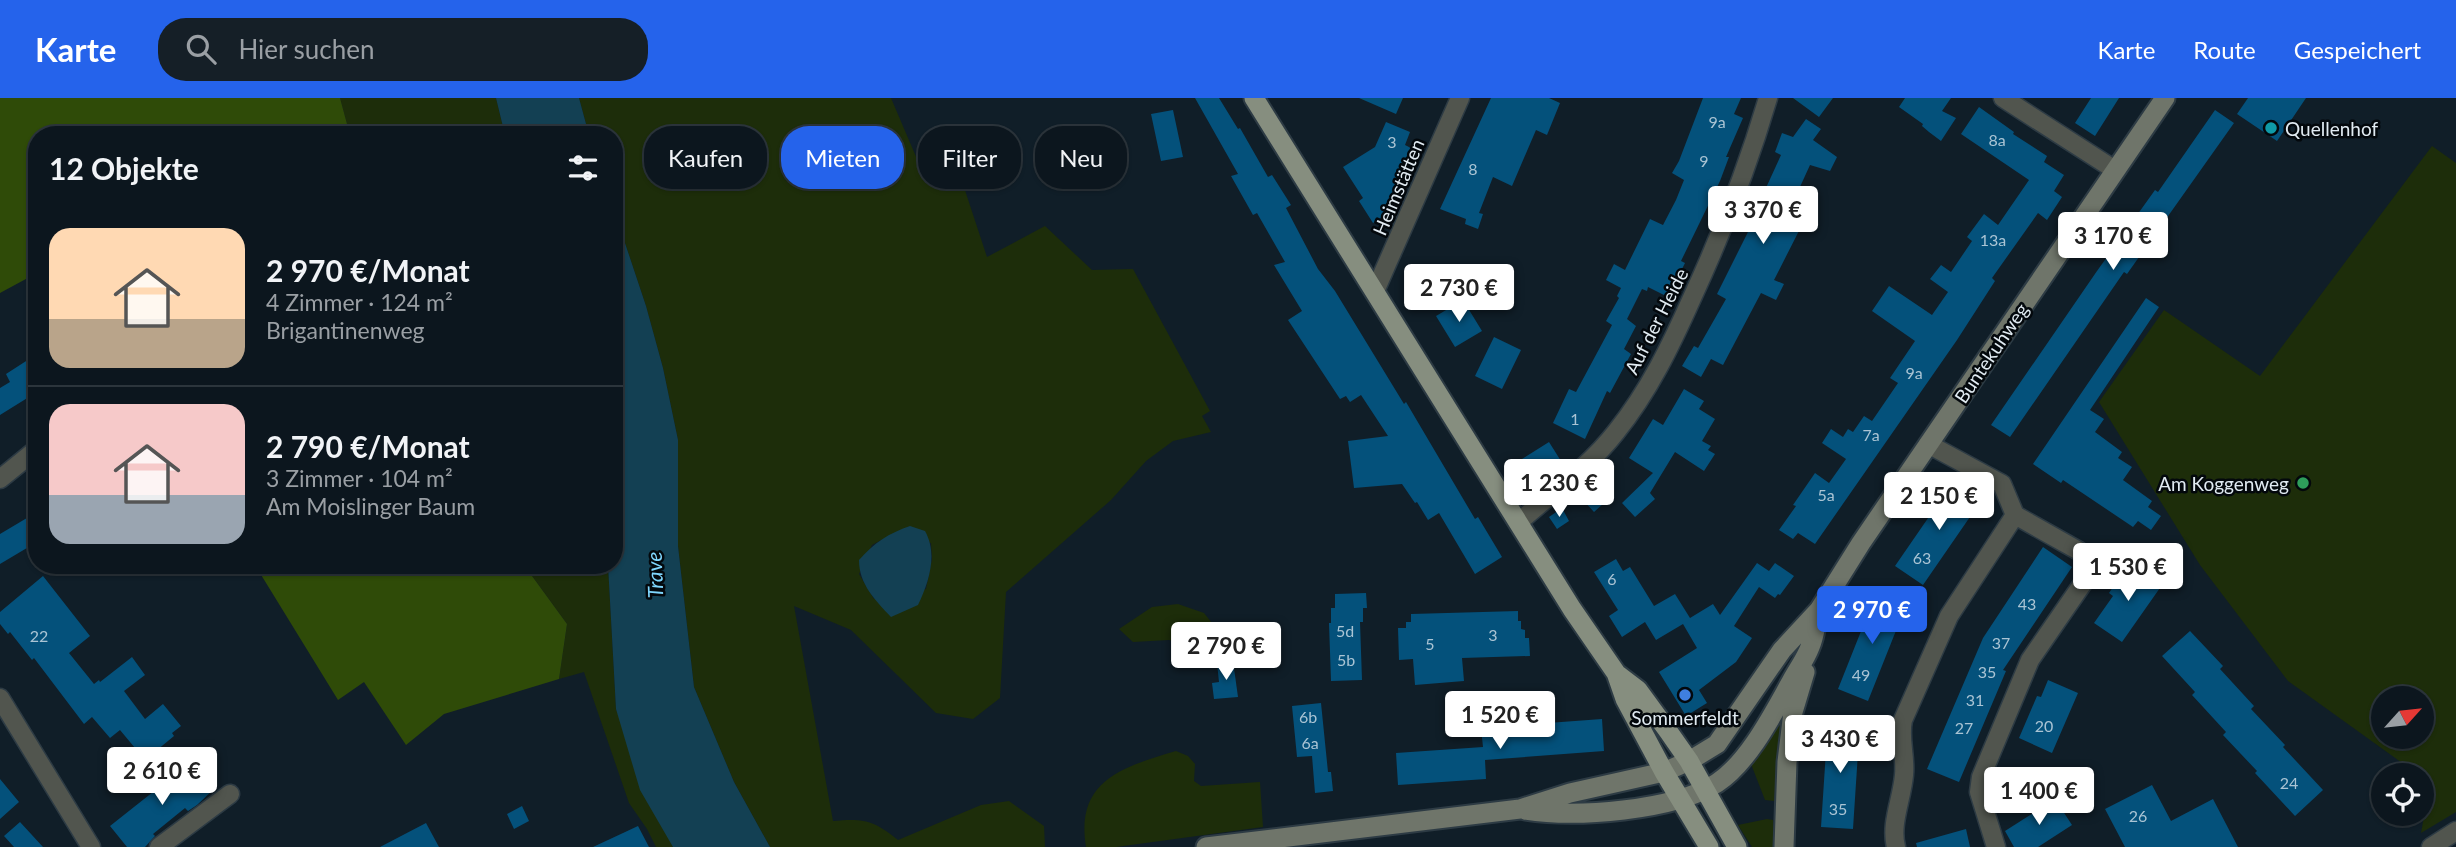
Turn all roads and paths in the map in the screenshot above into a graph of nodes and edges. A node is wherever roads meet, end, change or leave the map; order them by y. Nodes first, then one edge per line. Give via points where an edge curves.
1 (1254, 98) edge
2 (1460, 98) edge
3 (1768, 98) edge
4 (2003, 98) edge
5 (2165, 98) edge
6 (2116, 170) junction
7 (1374, 291) junction
8 (1928, 444) junction
9 (28, 456) edge
10 (0, 479) edge
11 (2015, 515) junction
12 (1518, 523) junction
13 (1819, 610) junction
14 (1810, 647) junction
15 (1616, 673) junction
16 (1, 702) edge
17 (1689, 761) junction
18 (1664, 772) junction
19 (1704, 790) junction
20 (230, 794) dead end
21 (1680, 798) junction
22 (1520, 809) junction
23 (2456, 831) edge
24 (91, 847) edge
25 (159, 847) edge
26 (1206, 847) edge
27 (1709, 847) edge
28 (1737, 847) edge
29 (1784, 847) edge
30 (1896, 847) edge
31 (1996, 847) edge
32 (2431, 847) edge

1 - 7 main road
2 - 7 street, Heimstätten
3 - 12 street, Auf der Heide via 1707,264 1661,367 1593,458
4 - 6 street
5 - 6 main road, Buntekuhweg
6 - 8 main road, Buntekuhweg
7 - 12 main road
8 - 11 street via 2002,484
8 - 13 main road, Buntekuhweg
9 - 10 street
11 - 30 street via 1949,616 1903,720 1899,735 1904,774
11 - 31 street via 2079,551 2090,561 2090,573 2030,660 1981,777 1979,792
12 - 15 main road
13 - 14 main road, Buntekuhweg
13 - 17 main road, Buntekuhweg via 1782,650 1717,744
14 - 19 main road, Buntekuhweg via 1735,768
14 - 29 main road via 1793,712
15 - 17 main road via 1638,690
15 - 18 main road
16 - 24 street
17 - 18 main road, Buntekuhweg
17 - 19 main road
18 - 21 main road
18 - 22 main road, Buntekuhweg
19 - 21 main road, Buntekuhweg
19 - 28 main road
20 - 25 street
21 - 22 main road, Buntekuhweg via 1589,812 1550,814
21 - 27 main road
22 - 26 main road
23 - 32 street

